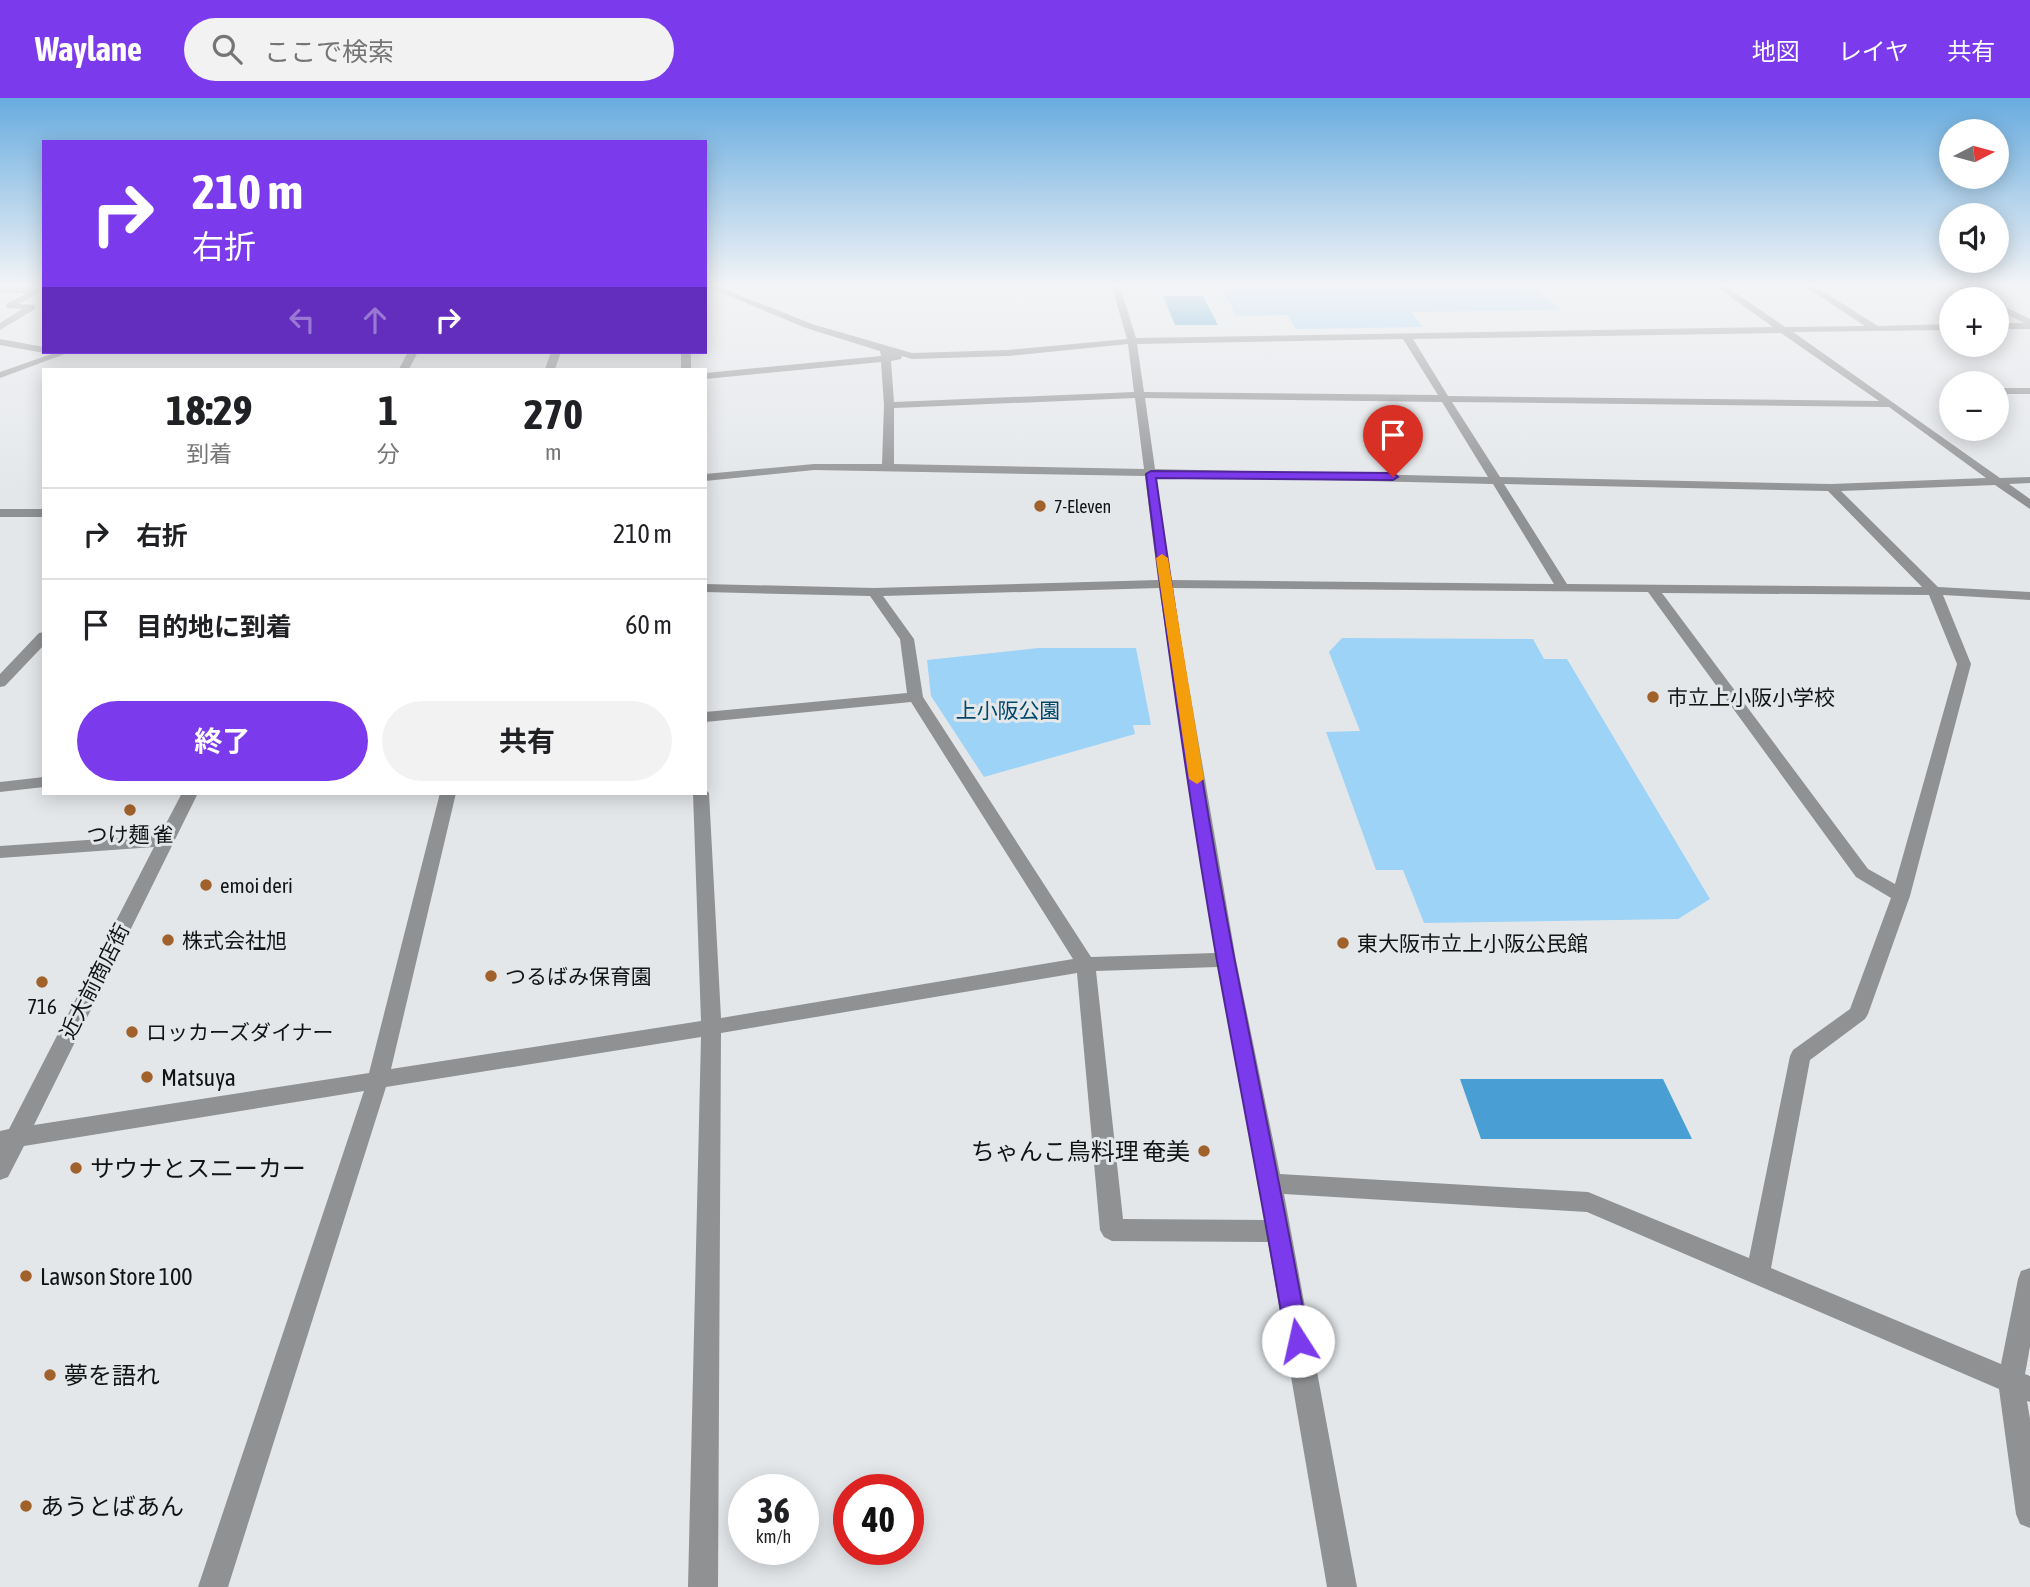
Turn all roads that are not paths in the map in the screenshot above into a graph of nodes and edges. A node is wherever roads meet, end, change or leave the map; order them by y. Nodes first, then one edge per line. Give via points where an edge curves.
1 (47, 356) edge
2 (859, 356) edge
3 (886, 356) edge
4 (1134, 356) edge
5 (1418, 356) edge
6 (1823, 356) edge
7 (0, 368) edge
8 (15, 368) junction
9 (0, 375) edge
10 (707, 376) edge
11 (2009, 391) edge
12 (2030, 391) edge
13 (1139, 396) junction
14 (1443, 397) junction
15 (1891, 404) junction
16 (889, 405) junction
17 (888, 467) junction
18 (1151, 474) junction
19 (707, 478) edge
20 (1493, 479) junction
21 (1998, 480) junction
22 (2030, 480) edge
23 (1831, 488) junction
24 (2030, 505) edge
25 (0, 513) edge
26 (42, 513) edge
27 (1165, 584) junction
28 (707, 587) edge
29 (1564, 589) junction
30 (1652, 589) junction
31 (1934, 591) junction
32 (874, 592) junction
33 (2030, 596) edge
34 (37, 648) edge
35 (0, 683) edge
36 (915, 697) junction
37 (707, 718) edge
38 (42, 782) edge
39 (0, 787) edge
40 (189, 795) edge
41 (447, 795) edge
42 (701, 795) edge
43 (164, 840) junction
44 (0, 852) edge
45 (1901, 896) junction
46 (1226, 960) junction
47 (1086, 964) junction
48 (711, 1027) junction
49 (379, 1080) junction
50 (8, 1139) edge
51 (0, 1170) edge
52 (1270, 1183) junction
53 (1278, 1231) junction
54 (1758, 1273) junction
55 (2030, 1279) edge
56 (2020, 1385) edge
57 (2030, 1514) edge
58 (213, 1587) edge
59 (703, 1587) edge
60 (1342, 1587) edge

1 - 8 street
2 - 10 street
3 - 16 street
4 - 13 street
5 - 14 street
6 - 15 street
7 - 8 street
8 - 9 street
11 - 12 street
13 - 14 street
13 - 16 street
13 - 18 street
14 - 15 street
14 - 20 street
15 - 21 street
16 - 17 street
17 - 18 street
17 - 19 street via 814,467
18 - 20 street
18 - 27 street
20 - 23 street
20 - 29 street
21 - 22 street
21 - 23 street
21 - 24 street
23 - 31 street
25 - 26 street
27 - 29 street
27 - 32 street
27 - 46 street
28 - 32 street
29 - 30 street
30 - 31 street
30 - 45 street via 1862,873
31 - 33 street
31 - 45 street via 1964,664
32 - 36 street via 907,639
34 - 35 street
36 - 37 street
36 - 47 street
38 - 39 street
40 - 43 street, 近大前商店街
41 - 49 street
42 - 48 street
43 - 44 street
43 - 50 street, 近大前商店街
45 - 54 street via 1858,1014 1800,1056
46 - 47 street
46 - 52 street
47 - 48 street
47 - 53 street via 1112,1230
48 - 49 street
48 - 59 street
49 - 50 street
49 - 58 street
50 - 51 street, 近大前商店街
52 - 53 street
52 - 54 street via 1588,1202
53 - 60 street
54 - 56 street
55 - 56 street
56 - 57 street

